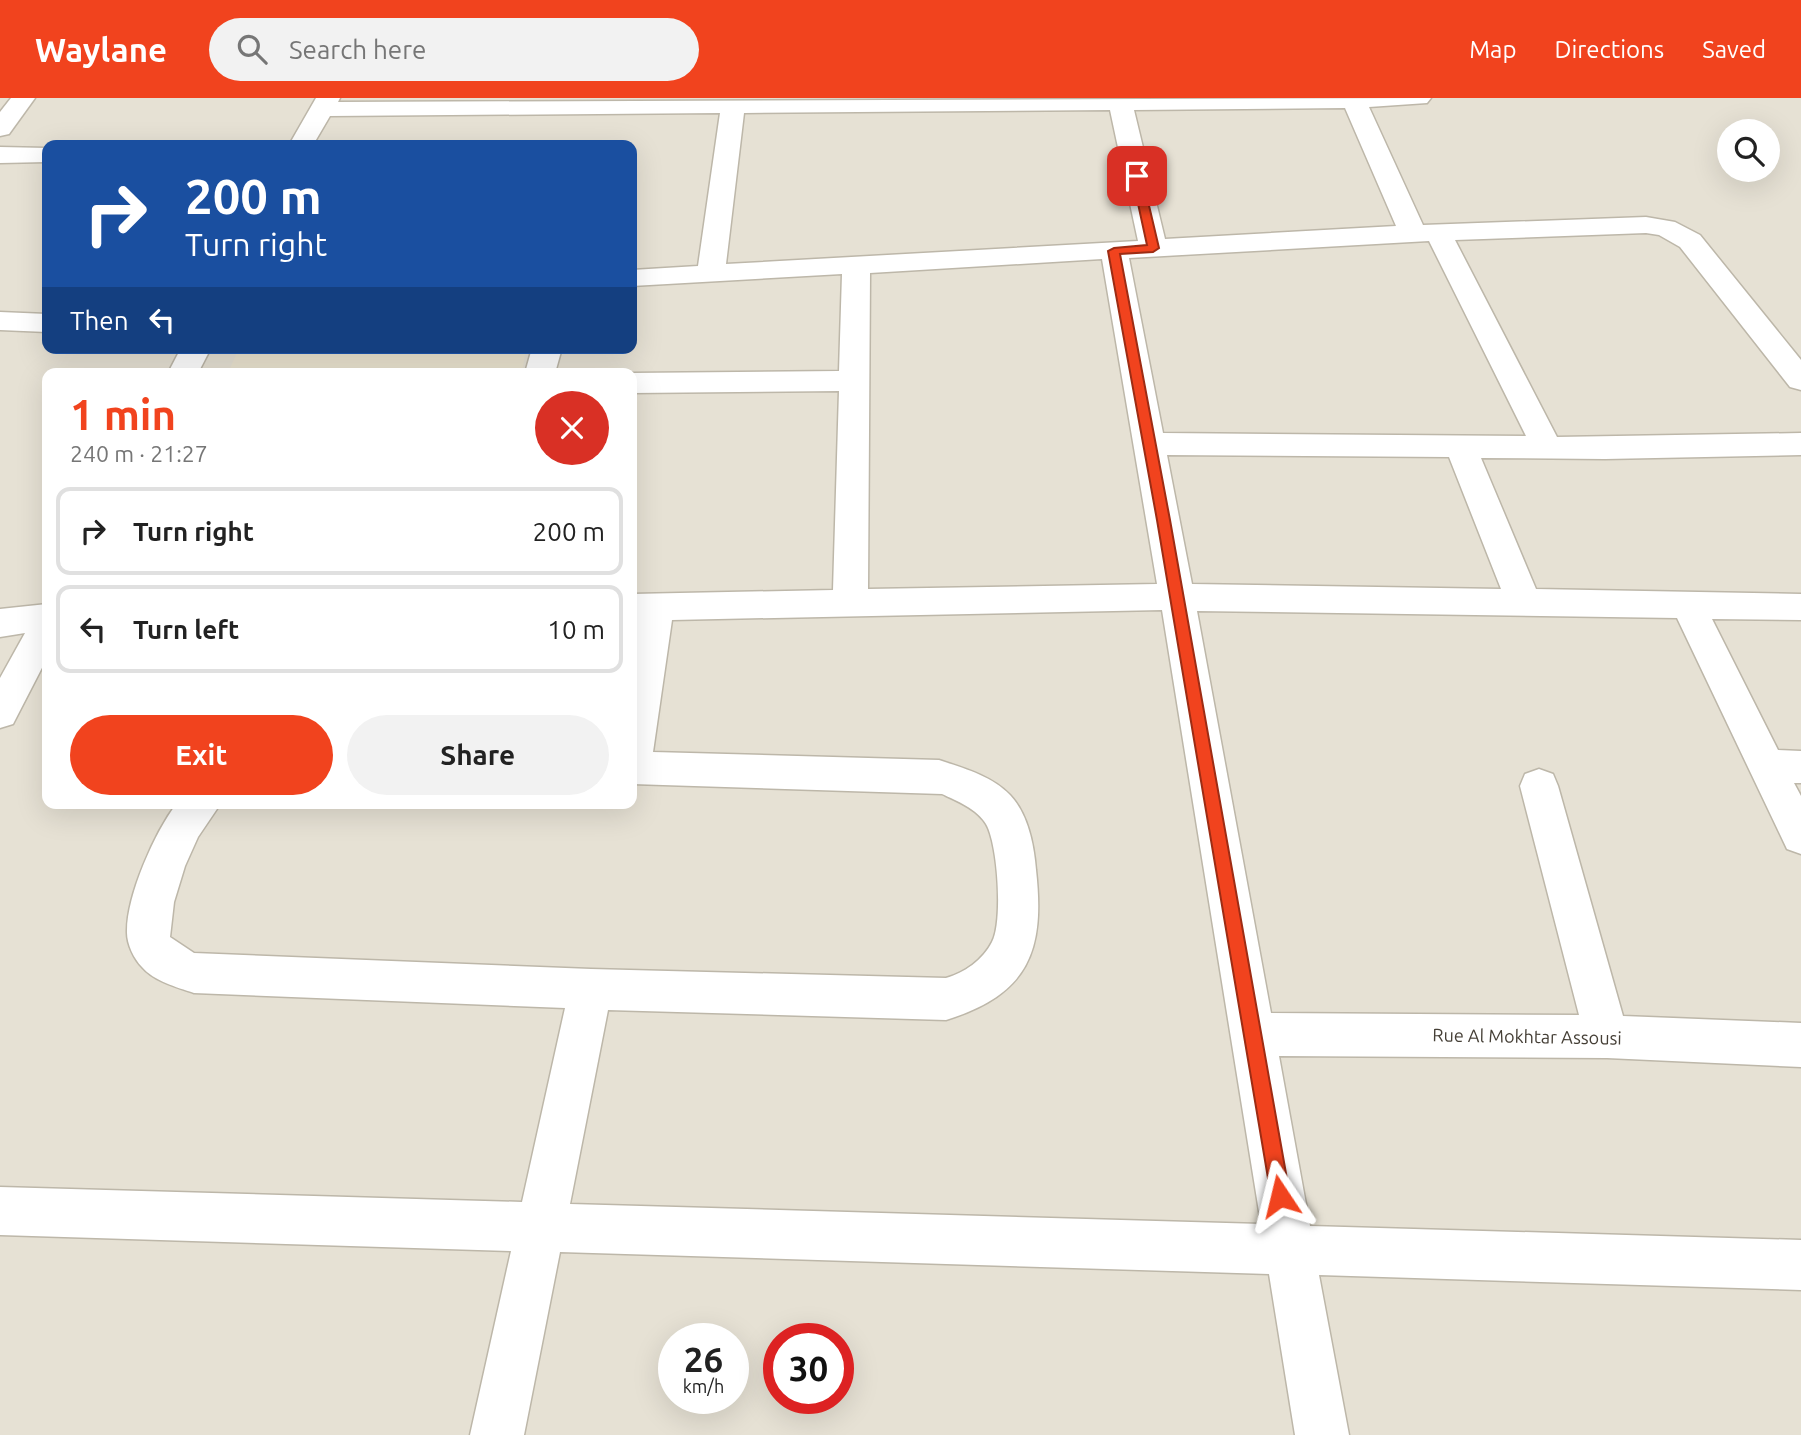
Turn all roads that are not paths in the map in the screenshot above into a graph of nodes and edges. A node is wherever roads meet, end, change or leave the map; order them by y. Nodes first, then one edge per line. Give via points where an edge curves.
1 (23, 98) edge
2 (1419, 98) edge
3 (1155, 100) edge
4 (900, 101) edge
5 (1354, 101) junction
6 (326, 104) edge
7 (1121, 104) junction
8 (733, 106) junction
9 (0, 129) edge
10 (304, 140) edge
11 (0, 155) edge
12 (42, 155) edge
13 (1425, 233) junction
14 (1153, 248) junction
15 (1114, 251) junction
16 (856, 264) junction
17 (711, 274) junction
18 (637, 278) edge
19 (0, 321) edge
20 (42, 323) edge
21 (1801, 380) edge
22 (854, 381) junction
23 (637, 383) edge
24 (1150, 444) junction
25 (1801, 444) edge
26 (1460, 446) junction
27 (1546, 447) junction
28 (1177, 597) junction
29 (1522, 601) junction
30 (850, 603) junction
31 (1688, 605) junction
32 (644, 607) edge
33 (1801, 607) edge
34 (42, 618) edge
35 (0, 623) edge
36 (42, 634) edge
37 (637, 701) edge
38 (0, 713) edge
39 (1783, 766) edge
40 (637, 768) edge
41 (1539, 786) dead end
42 (196, 809) edge
43 (1801, 837) edge
44 (591, 989) junction
45 (1253, 1034) junction
46 (1607, 1037) junction
47 (1801, 1045) edge
48 (0, 1211) edge
49 (541, 1227) junction
50 (1290, 1249) junction
51 (1801, 1265) edge
52 (497, 1435) edge
53 (1322, 1435) edge

1 - 9 street
2 - 5 street
3 - 5 street
3 - 7 street
4 - 7 street
4 - 8 street
5 - 13 street
6 - 8 street
6 - 10 street
7 - 14 street
8 - 17 street
11 - 12 street
13 - 14 street
13 - 21 street via 1635,225 1676,232 1700,252
13 - 27 street
14 - 15 street
15 - 16 street
15 - 24 street
16 - 17 street
16 - 22 street
17 - 18 street
19 - 20 street
22 - 23 street
22 - 30 street
24 - 26 street
24 - 28 street
25 - 27 street
26 - 27 street
26 - 29 street
28 - 29 street
28 - 30 street
28 - 45 street
29 - 31 street
30 - 32 street
31 - 33 street
31 - 39 street
32 - 37 street
34 - 35 street
36 - 38 street
39 - 43 street
40 - 44 street via 939,776 963,784 1002,813 1016,870 1018,929 1006,960 990,978 963,995 946,999
41 - 46 street
42 - 44 street via 183,826 151,904 146,929 149,943 171,965 222,975
44 - 49 street
45 - 46 street, Rue Al Mokhtar Assousi
45 - 50 street
46 - 47 street, Rue Al Mokhtar Assousi
48 - 49 street
49 - 50 street
49 - 52 street
50 - 51 street
50 - 53 street

